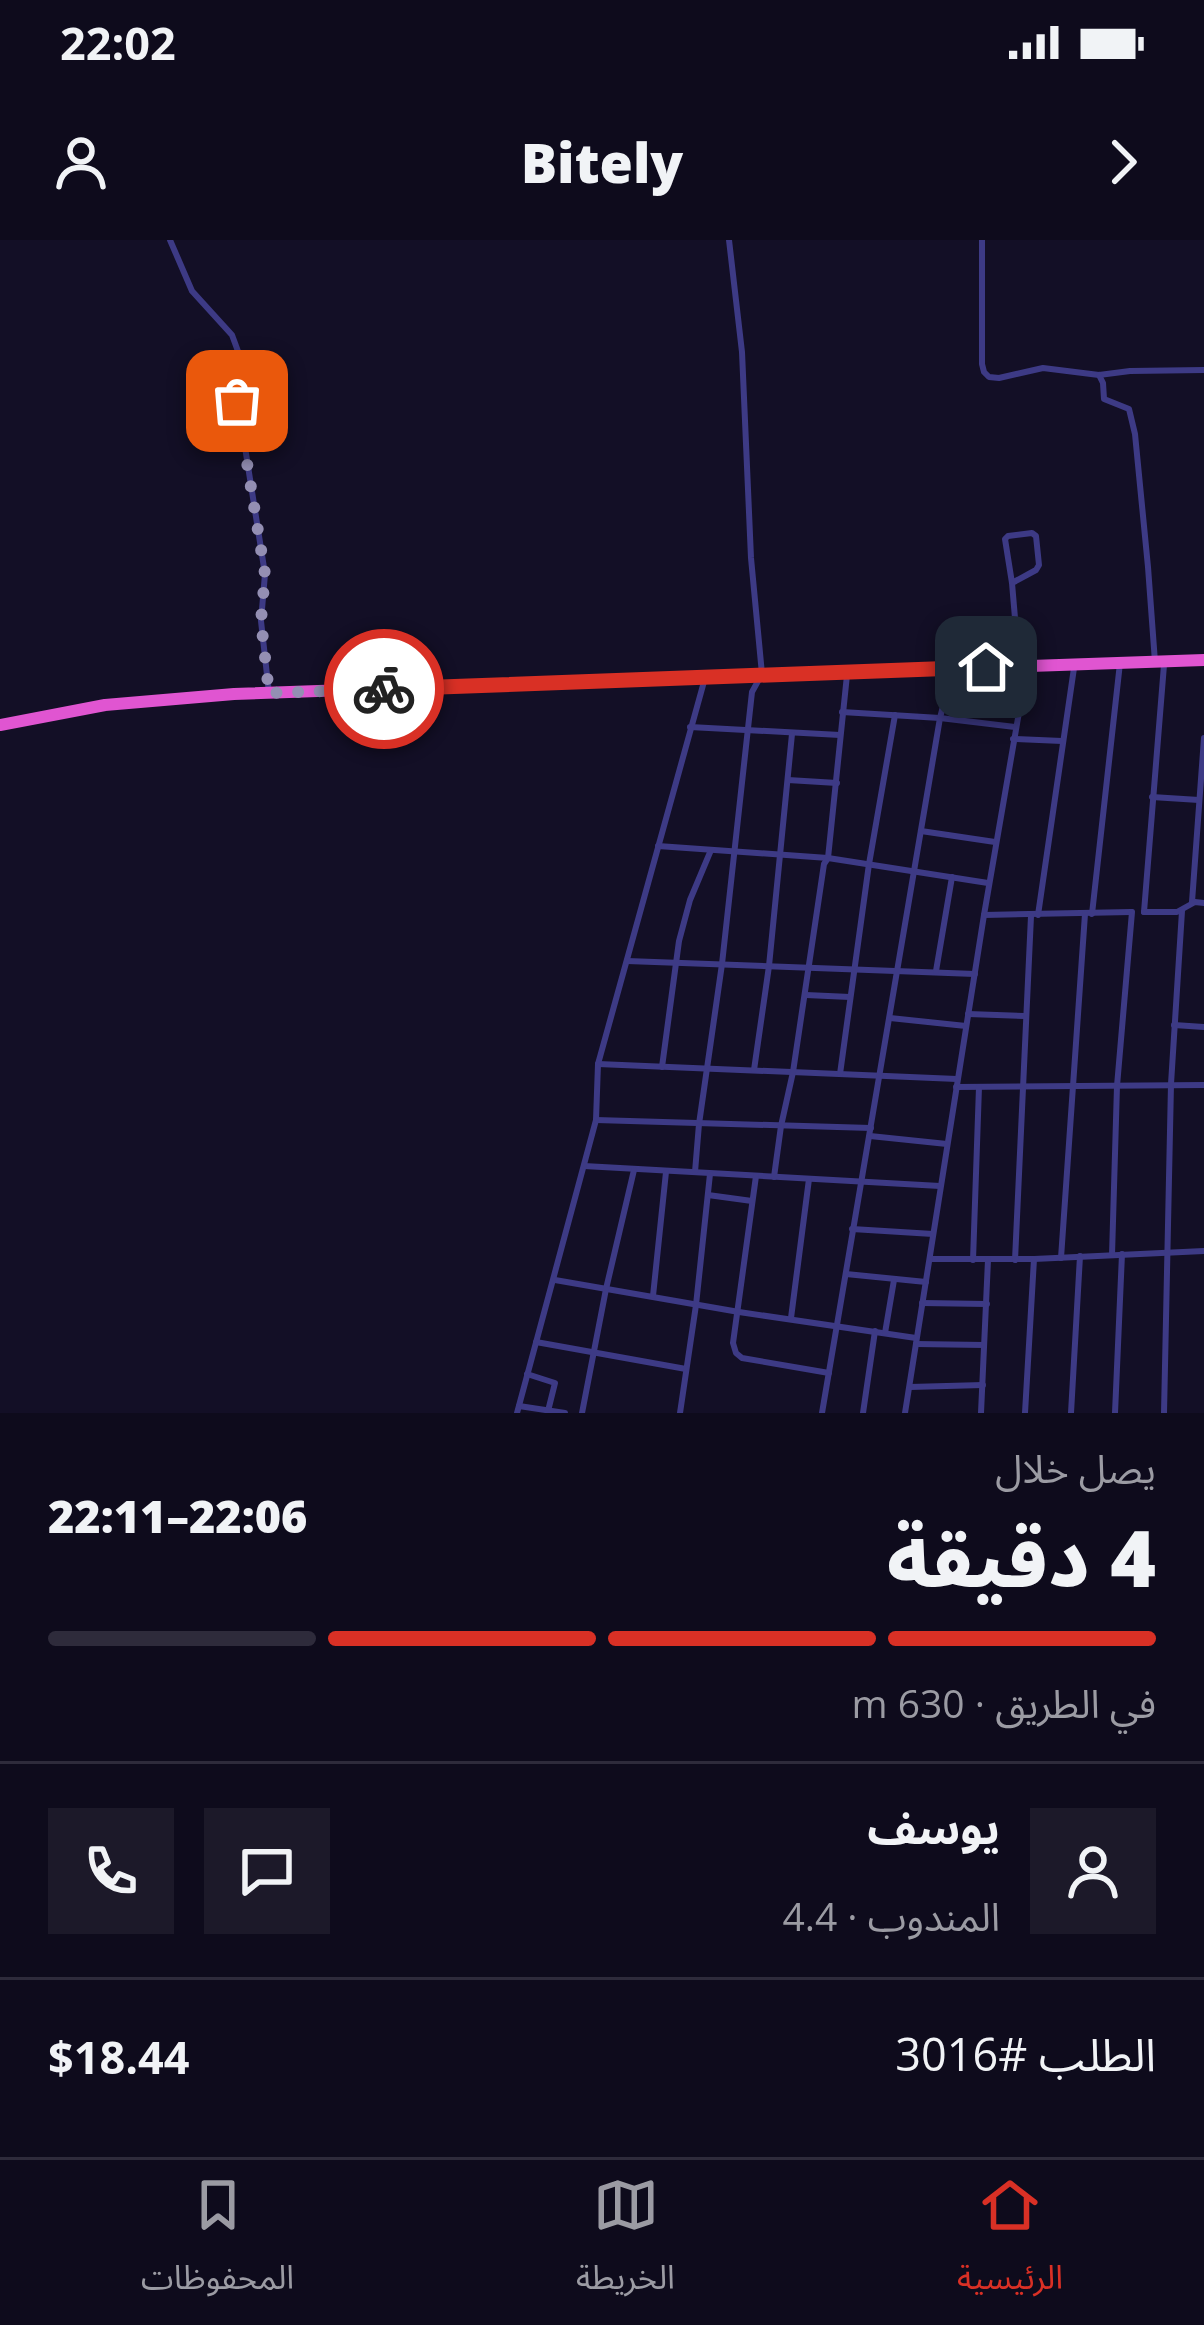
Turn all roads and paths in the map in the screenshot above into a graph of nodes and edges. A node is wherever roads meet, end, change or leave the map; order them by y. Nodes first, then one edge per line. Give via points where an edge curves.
1 (170, 240) edge
2 (729, 240) edge
3 (982, 240) edge
4 (1204, 370) edge
5 (1099, 375) junction
6 (1012, 583) junction
7 (1204, 660) edge
8 (1159, 662) junction
9 (1120, 663) junction
10 (1074, 664) junction
11 (1023, 666) junction
12 (953, 668) junction
13 (848, 671) junction
14 (762, 674) junction
15 (705, 678) junction
16 (269, 693) junction
17 (842, 712) junction
18 (895, 715) junction
19 (940, 718) junction
20 (0, 724) edge
21 (690, 727) junction
22 (1015, 727) junction
23 (748, 731) junction
24 (792, 734) junction
25 (840, 735) junction
26 (1204, 738) edge
27 (1013, 739) junction
28 (1062, 741) junction
29 (788, 780) junction
30 (837, 783) junction
31 (1152, 797) junction
32 (1199, 800) junction
33 (1200, 824) edge
34 (921, 832) junction
35 (996, 842) junction
36 (658, 847) junction
37 (711, 850) junction
38 (735, 850) junction
39 (781, 854) junction
40 (828, 858) junction
41 (869, 864) junction
42 (914, 871) junction
43 (952, 878) junction
44 (989, 884) junction
45 (1204, 903) edge
46 (1192, 904) junction
47 (1144, 911) junction
48 (1183, 911) junction
49 (1132, 912) junction
50 (984, 914) junction
51 (1089, 914) junction
52 (1034, 915) junction
53 (628, 961) junction
54 (677, 961) junction
55 (722, 964) junction
56 (769, 966) junction
57 (809, 967) junction
58 (854, 968) junction
59 (898, 970) junction
60 (937, 971) junction
61 (974, 974) junction
62 (806, 994) junction
63 (850, 997) junction
64 (968, 1014) junction
65 (1025, 1016) junction
66 (890, 1018) junction
67 (1174, 1024) junction
68 (966, 1026) junction
69 (1204, 1027) edge
70 (598, 1064) junction
71 (662, 1067) junction
72 (706, 1067) junction
73 (754, 1071) junction
74 (793, 1072) junction
75 (840, 1074) junction
76 (880, 1075) junction
77 (957, 1083) junction
78 (1171, 1084) junction
79 (1204, 1085) edge
80 (1117, 1086) junction
81 (980, 1087) junction
82 (1021, 1087) junction
83 (1073, 1087) junction
84 (596, 1120) junction
85 (699, 1124) junction
86 (781, 1126) junction
87 (870, 1132) junction
88 (947, 1144) junction
89 (584, 1166) junction
90 (634, 1170) junction
91 (666, 1172) junction
92 (695, 1172) junction
93 (710, 1174) junction
94 (756, 1176) junction
95 (774, 1177) junction
96 (809, 1179) junction
97 (861, 1182) junction
98 (941, 1186) junction
99 (708, 1196) junction
100 (753, 1202) junction
101 (852, 1229) junction
102 (934, 1234) junction
103 (1204, 1251) edge
104 (1167, 1253) junction
105 (1122, 1254) junction
106 (1112, 1255) junction
107 (1080, 1256) junction
108 (1060, 1258) junction
109 (930, 1259) junction
110 (1034, 1259) junction
111 (973, 1260) junction
112 (988, 1260) junction
113 (1015, 1260) junction
114 (846, 1274) junction
115 (555, 1280) junction
116 (894, 1280) junction
117 (927, 1282) junction
118 (606, 1289) junction
119 (653, 1296) junction
120 (922, 1303) junction
121 (696, 1304) junction
122 (987, 1304) junction
123 (739, 1312) junction
124 (790, 1320) junction
125 (837, 1325) junction
126 (875, 1331) junction
127 (885, 1333) junction
128 (916, 1341) junction
129 (536, 1342) junction
130 (984, 1346) junction
131 (594, 1354) junction
132 (688, 1369) junction
133 (829, 1373) junction
134 (527, 1374) junction
135 (982, 1385) junction
136 (910, 1387) junction
137 (518, 1410) edge
138 (548, 1411) edge
139 (566, 1413) edge
140 (582, 1413) edge
141 (680, 1413) edge
142 (822, 1413) edge
143 (863, 1413) edge
144 (905, 1413) edge
145 (981, 1413) edge
146 (1024, 1413) edge
147 (1071, 1413) edge
148 (1115, 1413) edge
149 (1164, 1413) edge

1 - 16 street via 192,291 239,354 236,390 265,574
2 - 14 street
3 - 5 street via 984,372
4 - 5 street
5 - 8 street via 1104,399 1129,409 1135,434
6 - 6 street via 1006,538 1034,533 1040,565
6 - 11 street
7 - 8 highway
8 - 9 highway
8 - 31 street
9 - 10 highway
9 - 51 street
10 - 11 highway
10 - 28 street
11 - 12 highway
11 - 22 street
12 - 13 highway
12 - 19 street
13 - 14 highway
13 - 17 street
14 - 15 highway
14 - 23 street
15 - 16 highway
15 - 21 street
16 - 20 highway via 105,705
17 - 18 street
17 - 25 street
18 - 19 street
18 - 41 street
19 - 22 street
19 - 34 street
21 - 23 street
21 - 36 street
22 - 27 street
23 - 24 street
23 - 38 street
24 - 25 street
24 - 29 street
25 - 30 street
26 - 32 street
27 - 28 street
27 - 35 street
28 - 52 street
29 - 30 street
29 - 39 street
30 - 40 street
31 - 32 street
31 - 47 street
32 - 33 street
33 - 46 street
34 - 35 street
34 - 42 street
35 - 44 street
36 - 37 street
36 - 53 street
37 - 38 street
37 - 54 street
38 - 39 street
38 - 55 street
39 - 40 street
39 - 56 street
40 - 41 street
40 - 57 street
41 - 42 street
41 - 58 street
42 - 43 street
42 - 59 street
43 - 44 street
43 - 60 street
44 - 50 street
45 - 46 street
46 - 48 street
47 - 48 street
47 - 49 street
48 - 67 street
49 - 51 street
49 - 80 street
50 - 52 street
50 - 61 street
51 - 52 street
51 - 83 street
52 - 65 street
53 - 54 street
53 - 70 street
54 - 55 street
54 - 71 street
55 - 56 street
55 - 72 street
56 - 57 street
56 - 73 street
57 - 58 street
57 - 62 street
58 - 59 street
58 - 63 street
59 - 60 street
59 - 66 street
60 - 61 street
61 - 64 street
62 - 63 street
62 - 74 street
63 - 75 street
64 - 65 street
64 - 68 street
65 - 82 street
66 - 68 street
66 - 76 street
67 - 69 street
67 - 78 street
68 - 77 street
70 - 71 street
70 - 84 street
71 - 72 street
72 - 73 street
72 - 85 street
73 - 74 street
74 - 75 street
74 - 86 street
75 - 76 street
76 - 77 street
76 - 87 street
77 - 81 street
77 - 88 street
78 - 79 street
78 - 80 street
78 - 104 street
80 - 83 street
80 - 106 street
81 - 82 street
81 - 111 street
82 - 83 street
82 - 113 street
83 - 108 street
84 - 85 street
84 - 89 street
85 - 86 street
85 - 92 street
86 - 87 street
86 - 95 street
87 - 88 street
87 - 97 street
88 - 98 street
89 - 90 street
89 - 115 street
90 - 91 street
90 - 118 street
91 - 92 street
91 - 119 street
92 - 93 street
93 - 94 street
93 - 99 street
94 - 95 street
94 - 100 street
95 - 96 street
96 - 97 street
96 - 124 street
97 - 98 street
97 - 101 street
98 - 102 street
99 - 100 street
99 - 121 street
100 - 123 street
101 - 102 street
101 - 114 street
102 - 109 street
103 - 104 street
104 - 105 street
104 - 149 street
105 - 106 street
105 - 148 street
106 - 107 street
107 - 108 street
107 - 147 street
108 - 110 street
109 - 111 street
109 - 117 street
110 - 113 street
110 - 146 street
111 - 112 street
112 - 113 street
112 - 122 street
114 - 116 street
114 - 125 street
115 - 118 street
115 - 129 street
116 - 117 street
116 - 127 street
117 - 120 street
118 - 119 street
118 - 131 street
119 - 121 street
120 - 122 street
120 - 128 street
121 - 123 street
121 - 132 street
122 - 130 street
123 - 124 street
123 - 133 street via 734,1342 742,1358
124 - 125 street
125 - 126 street
125 - 133 street
126 - 127 street
126 - 143 street
127 - 128 street
128 - 130 street
128 - 136 street
129 - 131 street
129 - 134 street
130 - 135 street
131 - 132 street
131 - 140 street
132 - 141 street
133 - 142 street
134 - 137 street
134 - 138 street via 554,1381
135 - 136 street
135 - 145 street
136 - 144 street
137 - 138 street
138 - 139 street

